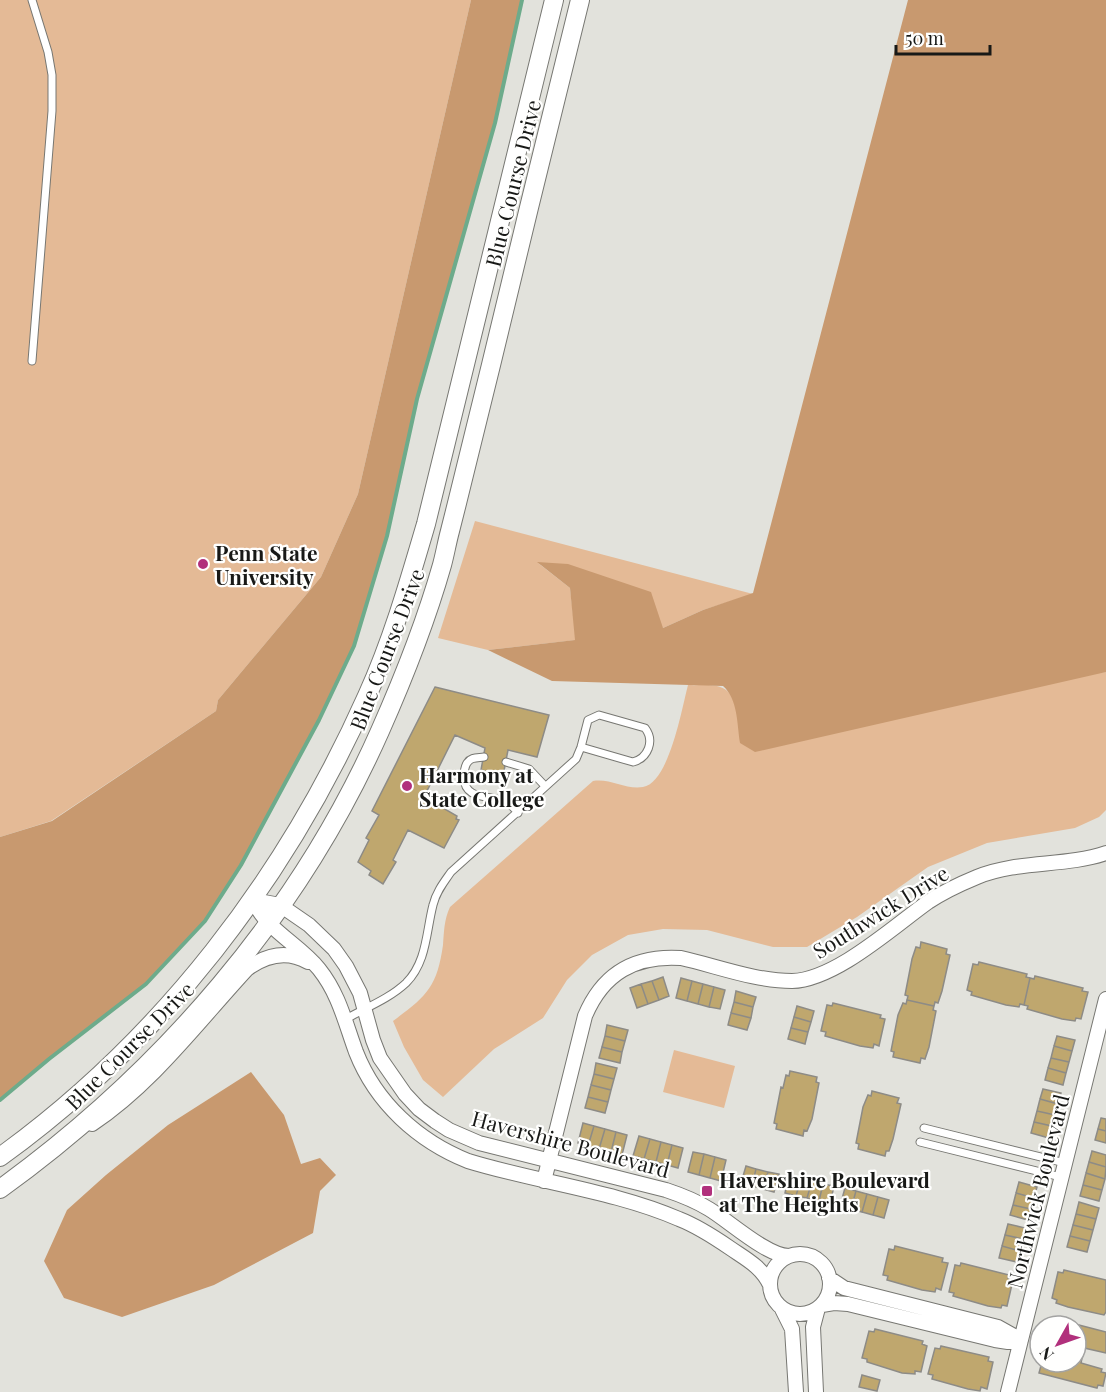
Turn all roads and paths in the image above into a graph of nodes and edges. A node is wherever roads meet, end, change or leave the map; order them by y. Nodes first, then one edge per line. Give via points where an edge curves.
1 (32, 0) edge
2 (554, 0) edge
3 (580, 0) edge
4 (32, 361) dead end
5 (581, 747) junction
6 (483, 758) dead end
7 (506, 762) dead end
8 (545, 786) junction
9 (518, 813) junction
10 (1106, 853) edge
11 (253, 900) junction
12 (280, 905) junction
13 (268, 922) junction
14 (318, 967) junction
15 (1106, 999) edge
16 (363, 1009) junction
17 (1104, 1015) edge
18 (346, 1019) junction
19 (924, 1128) dead end
20 (920, 1142) dead end
21 (0, 1156) edge
22 (548, 1161) junction
23 (37, 1162) junction
24 (1065, 1163) junction
25 (1061, 1177) junction
26 (544, 1181) junction
27 (0, 1189) edge
28 (789, 1256) junction
29 (829, 1278) junction
30 (770, 1285) junction
31 (820, 1306) junction
32 (782, 1309) junction
33 (1021, 1340) junction
34 (796, 1392) edge
35 (816, 1392) edge
36 (1008, 1392) edge

1 - 4 lane via 48,52 52,111
2 - 11 main road, Blue Course Drive via 407,591 377,673 348,736 294,838
3 - 12 main road, Blue Course Drive via 443,562 422,628 362,770
5 - 5 lane via 633,762 646,753 650,733 645,728 599,715 588,720
5 - 8 lane via 576,759
6 - 9 lane via 468,762 464,772 468,790 508,803
7 - 8 lane via 529,769
8 - 9 lane
9 - 16 lane via 451,872 440,888 433,903 424,952 414,973 394,992
10 - 22 street, Southwick Drive via 1011,867 970,880 929,902 838,966 810,979 781,980 681,958 647,959 628,967 601,987 588,1009
11 - 12 street, Havershire Boulevard
11 - 13 street, Havershire Boulevard
11 - 21 main road, Blue Course Drive via 214,951 136,1039 69,1103
12 - 13 main road, Blue Course Drive
12 - 16 street, Havershire Boulevard via 334,949 360,993
13 - 14 street, Havershire Boulevard
13 - 23 main road, Blue Course Drive via 165,1047
14 - 18 street, Havershire Boulevard
14 - 23 street via 290,955 259,960 115,1109
15 - 17 street, Northwick Boulevard
16 - 18 lane
16 - 22 street, Havershire Boulevard via 380,1058 419,1109 464,1137
17 - 24 street, Northwick Boulevard
18 - 26 street, Havershire Boulevard via 365,1070 409,1126 468,1161
19 - 24 lane
20 - 25 lane
22 - 26 street, Southwick Drive
22 - 28 street, Havershire Boulevard via 687,1197 771,1251
23 - 27 main road, Blue Course Drive
24 - 25 street, Northwick Boulevard
25 - 33 street, Northwick Boulevard
26 - 30 street, Havershire Boulevard via 681,1219 752,1263
28 - 29 street via 814,1258
28 - 30 street via 773,1271
29 - 31 street via 830,1288
29 - 33 street via 844,1288 998,1327
30 - 32 street via 773,1298
31 - 32 street via 805,1314
31 - 33 street via 848,1304 995,1340
31 - 35 street via 813,1327
32 - 34 street via 792,1329
33 - 36 street, Northwick Boulevard

